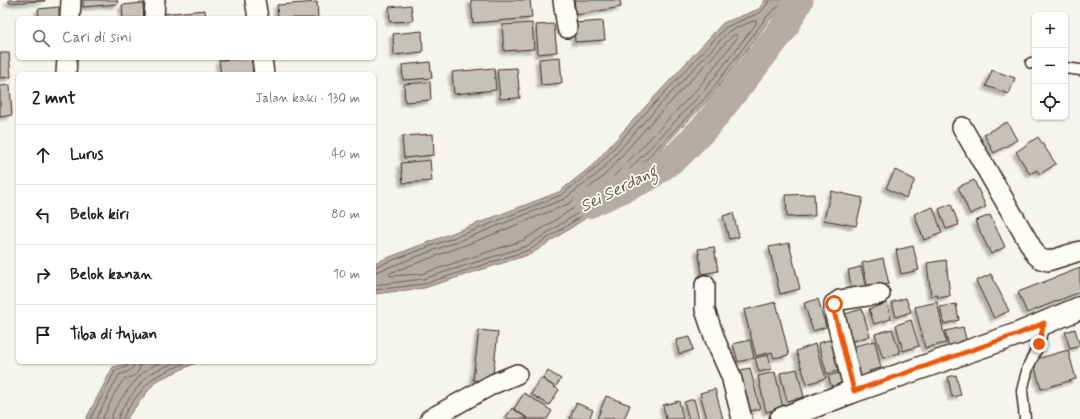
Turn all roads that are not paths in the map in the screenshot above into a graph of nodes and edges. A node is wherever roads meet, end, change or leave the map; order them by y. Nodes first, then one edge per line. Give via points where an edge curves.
1 (71, 0) edge
2 (155, 0) edge
3 (255, 0) edge
4 (563, 0) edge
5 (70, 16) edge
6 (154, 16) edge
7 (258, 16) edge
8 (567, 28) dead end
9 (67, 60) edge
10 (262, 60) edge
11 (1068, 68) edge
12 (1080, 70) edge
13 (66, 72) edge
14 (264, 72) edge
15 (962, 127) dead end
16 (1080, 251) edge
17 (705, 285) dead end
18 (880, 294) dead end
19 (1080, 308) edge
20 (1044, 323) junction
21 (517, 374) dead end
22 (854, 391) junction
23 (430, 419) edge
24 (742, 419) edge
25 (781, 419) edge
26 (1025, 419) edge

1 - 5 street
2 - 6 street
3 - 7 street
4 - 8 street
9 - 13 street
10 - 14 street
11 - 12 lane
15 - 16 street via 1036,255 1048,261
17 - 24 street via 705,310 731,376
18 - 22 street via 840,300 834,304
19 - 20 street
20 - 22 street
20 - 26 lane via 1022,391
21 - 23 street via 493,384
22 - 25 street

